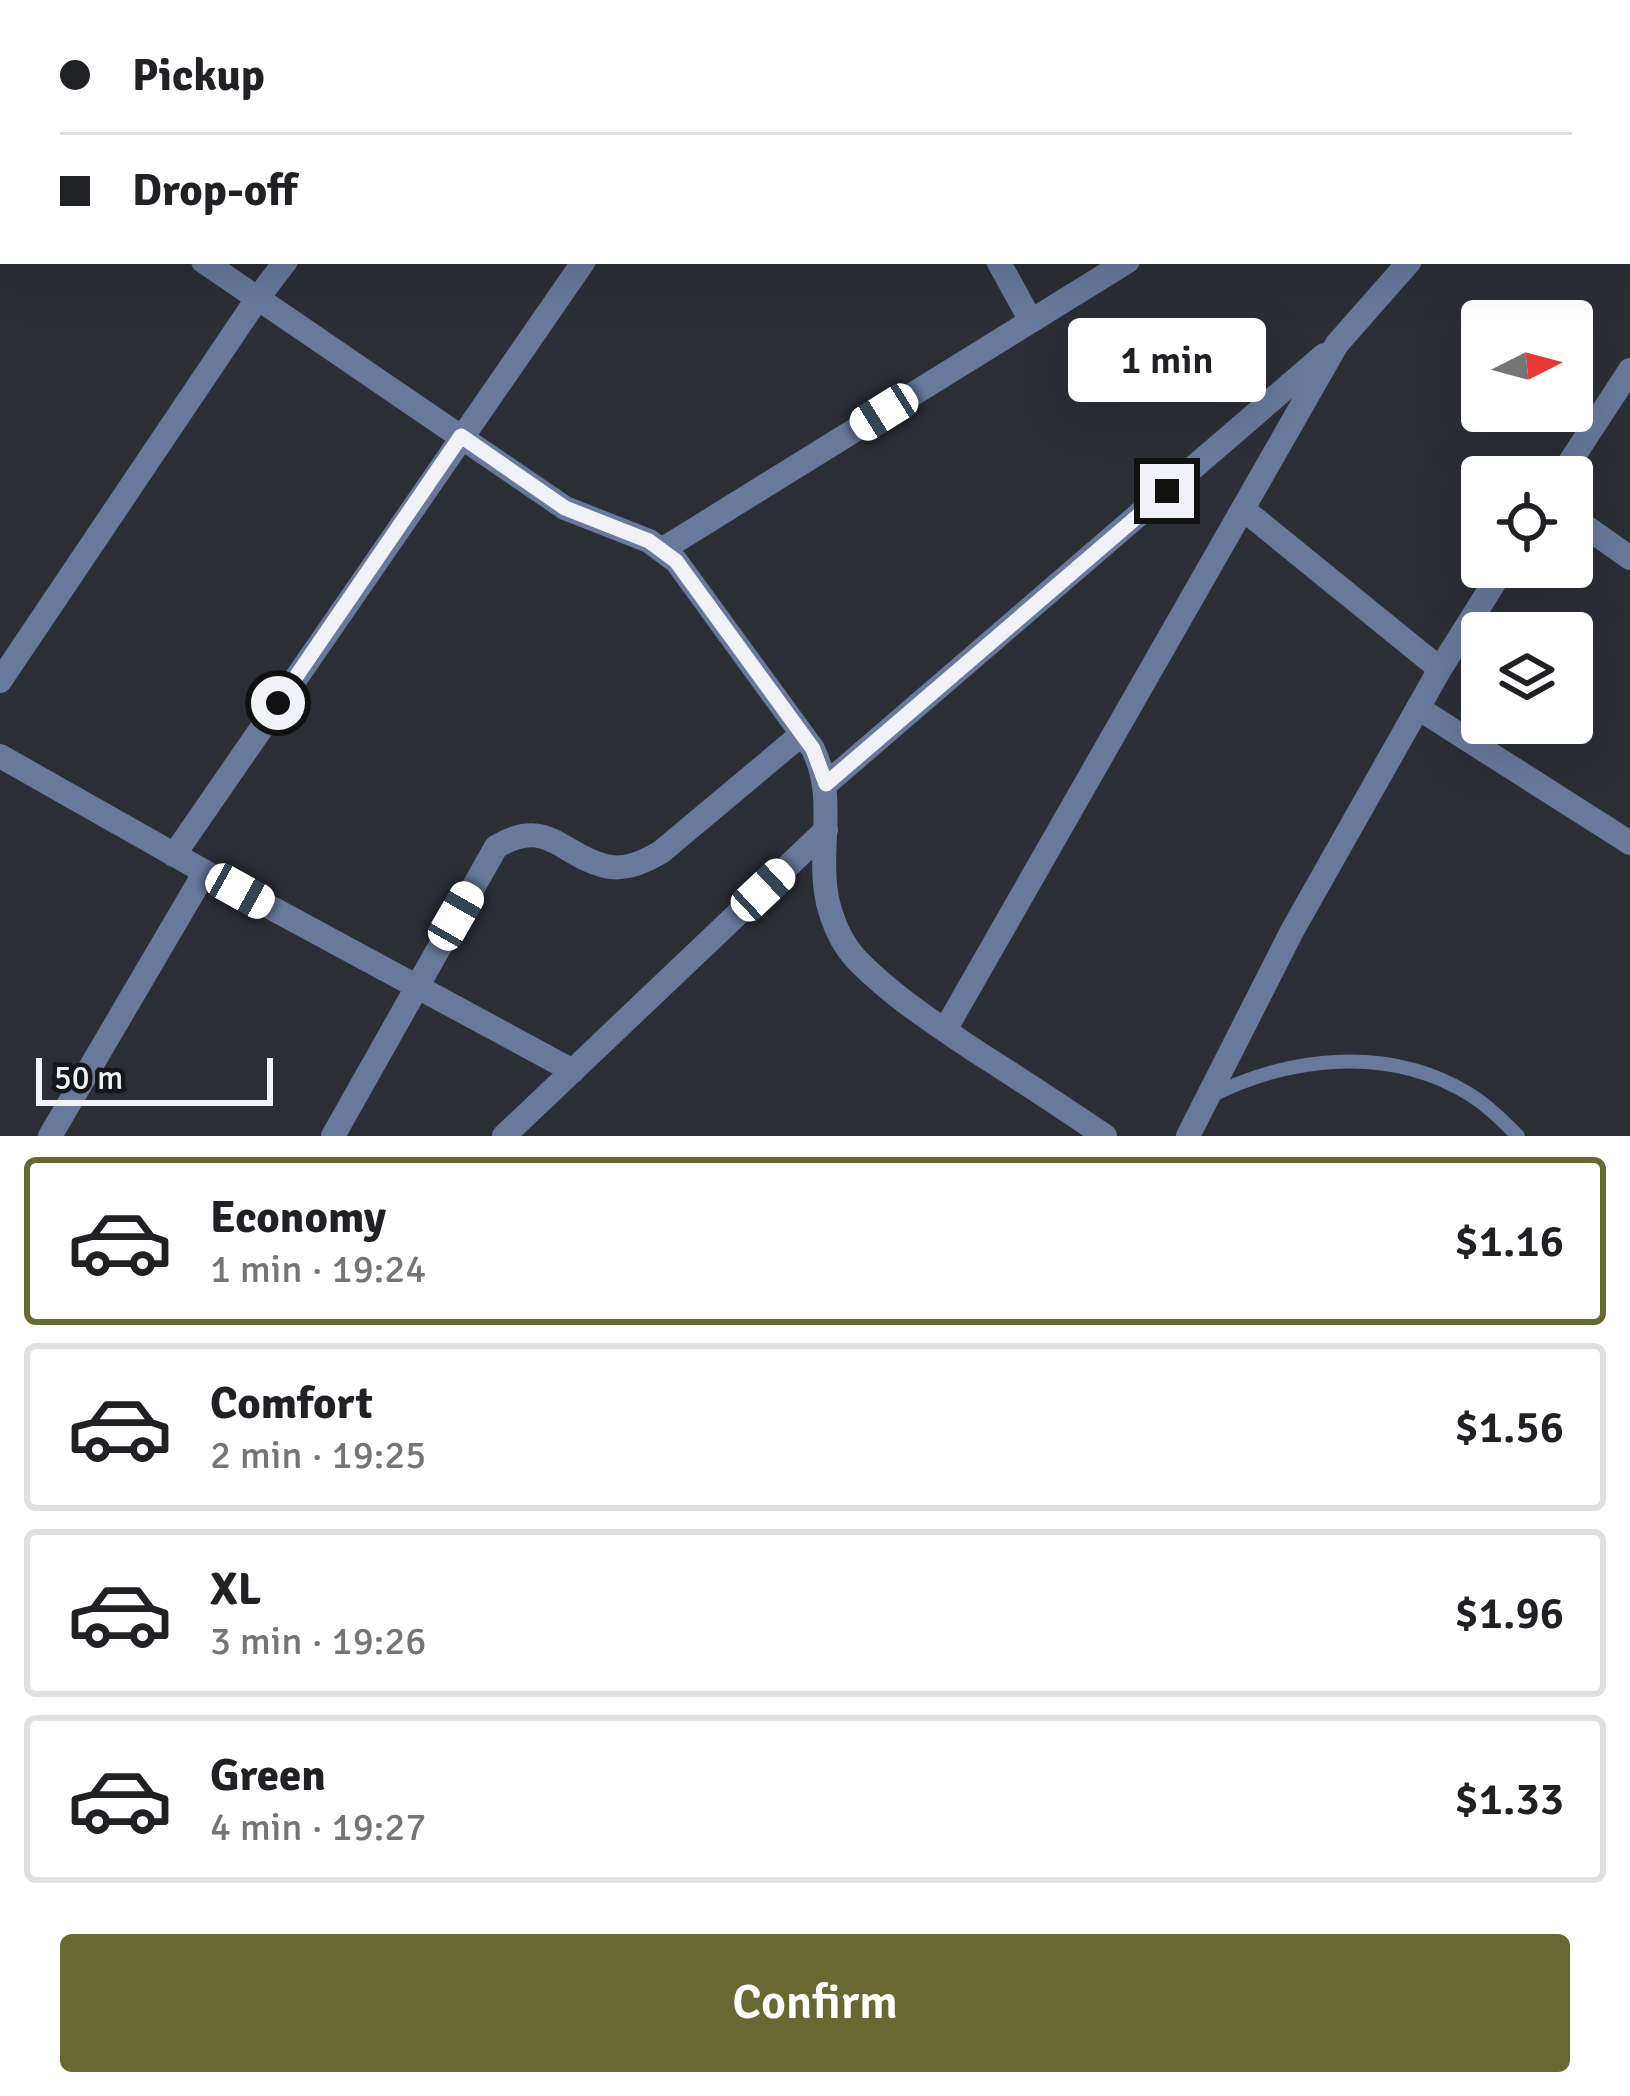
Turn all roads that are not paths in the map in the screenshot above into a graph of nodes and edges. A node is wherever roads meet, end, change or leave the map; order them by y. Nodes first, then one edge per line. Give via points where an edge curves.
1 (207, 264) edge
2 (284, 264) edge
3 (582, 264) edge
4 (1000, 264) edge
5 (1122, 264) edge
6 (1407, 264) edge
7 (257, 299) junction
8 (1031, 321) junction
9 (1337, 344) junction
10 (1630, 370) edge
11 (461, 436) junction
12 (1574, 456) edge
13 (1243, 509) junction
14 (1593, 532) edge
15 (662, 549) junction
16 (1630, 558) edge
17 (1491, 588) edge
18 (1440, 669) junction
19 (0, 681) edge
20 (1418, 708) junction
21 (802, 734) junction
22 (0, 757) edge
23 (826, 784) junction
24 (826, 830) junction
25 (1630, 843) edge
26 (174, 855) junction
27 (205, 872) junction
28 (416, 986) junction
29 (945, 1030) junction
30 (573, 1071) junction
31 (1207, 1098) junction
32 (50, 1136) edge
33 (333, 1136) edge
34 (504, 1136) edge
35 (1105, 1136) edge
36 (1188, 1136) edge
37 (1518, 1136) edge

1 - 7 street
2 - 7 street
3 - 11 street
4 - 8 street
5 - 8 street
6 - 9 street
7 - 11 street
7 - 19 street
8 - 15 street
9 - 13 street
9 - 23 street
10 - 12 street
11 - 15 street via 565,508
11 - 26 street
13 - 18 street
13 - 29 street
14 - 16 street
15 - 21 street
17 - 18 street
18 - 20 street
20 - 25 street
20 - 31 street
21 - 23 street
21 - 28 street via 646,861 604,866 549,838 508,839
22 - 26 street
23 - 24 street
24 - 29 street via 827,900 842,940
24 - 30 street
26 - 27 street
27 - 28 street
27 - 32 street
28 - 30 street
28 - 33 street
29 - 35 street
30 - 34 street
31 - 36 street
31 - 37 lane via 1286,1067 1371,1063 1468,1093

